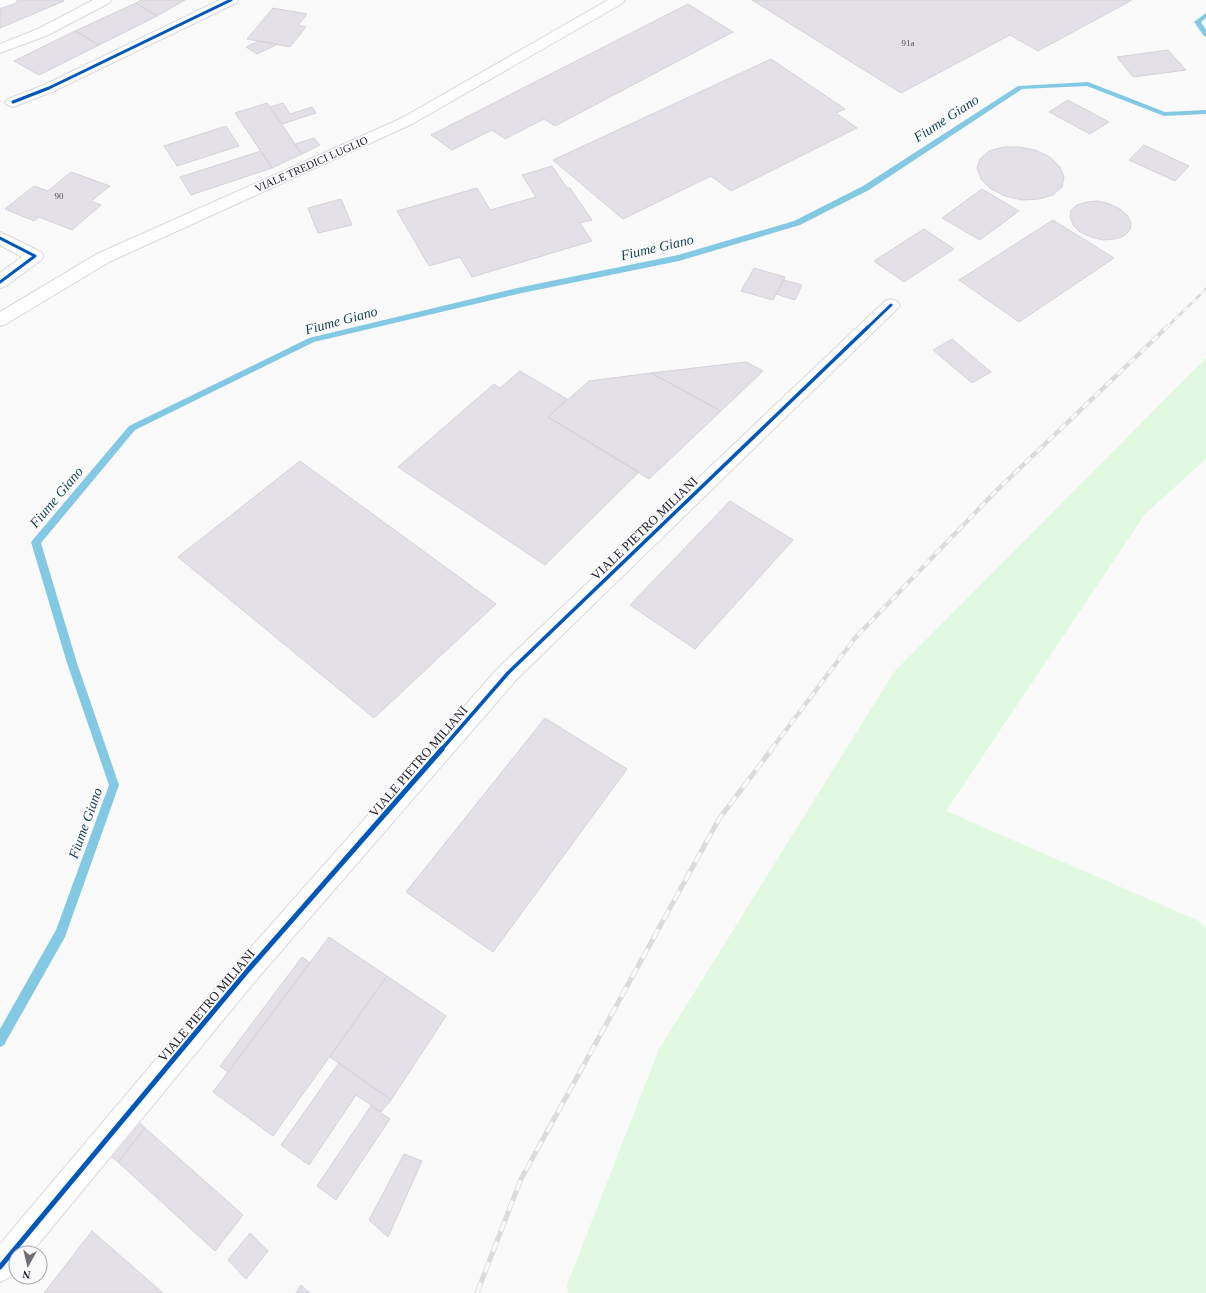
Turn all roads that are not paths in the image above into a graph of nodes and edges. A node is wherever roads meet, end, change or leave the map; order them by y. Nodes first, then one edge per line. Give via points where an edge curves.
1 (10, 0) edge
2 (104, 0) edge
3 (231, 0) edge
4 (618, 0) edge
5 (0, 4) edge
6 (0, 49) edge
7 (13, 102) dead end
8 (0, 238) edge
9 (0, 282) edge
10 (891, 305) dead end
11 (0, 320) edge
12 (0, 1267) edge

1 - 5 street
2 - 6 street via 43,32
3 - 7 street via 49,88
4 - 11 street, VIALE TREDICI LUGLIO via 407,120 103,258
8 - 9 street via 35,256
10 - 12 street, VIALE PIETRO MILIANI via 508,673 248,970

